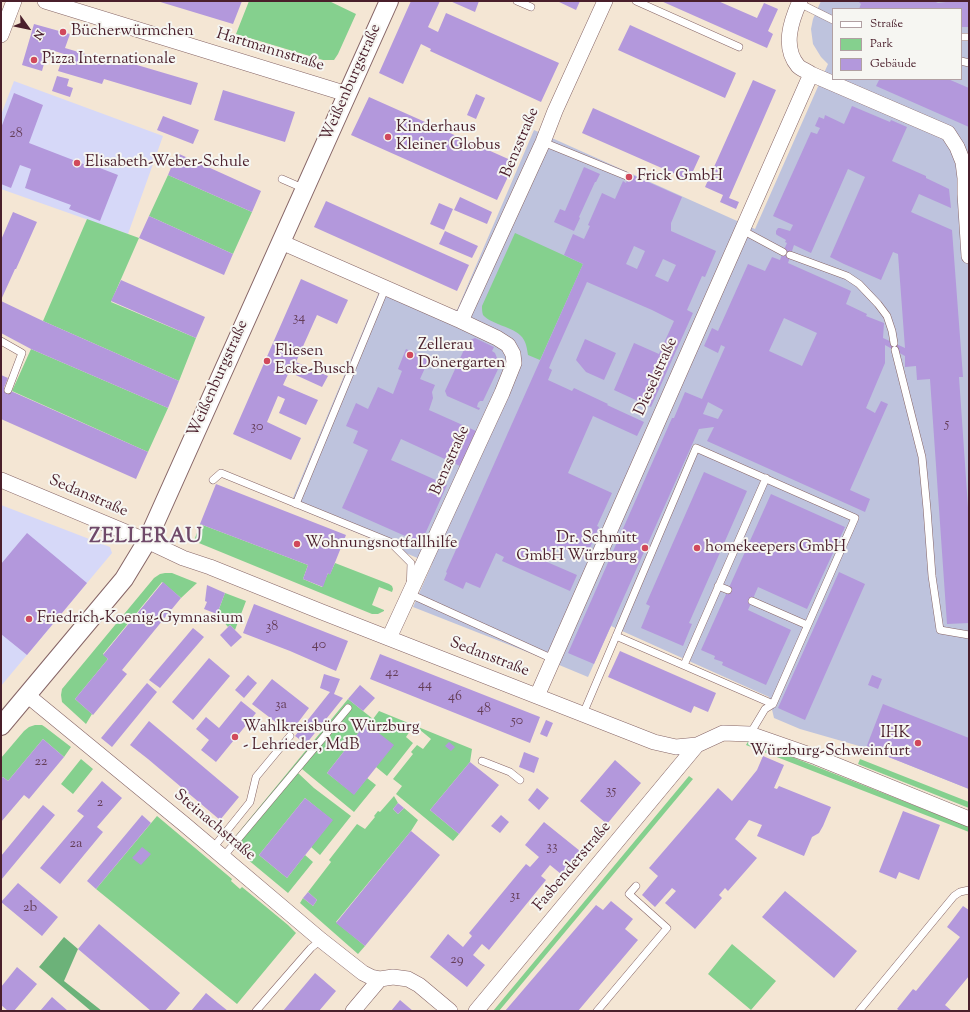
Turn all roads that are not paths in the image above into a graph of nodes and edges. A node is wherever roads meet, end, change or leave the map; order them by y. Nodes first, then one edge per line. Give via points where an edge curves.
1 (14, 1) edge
2 (46, 1) edge
3 (389, 1) edge
4 (517, 1) edge
5 (605, 1) edge
6 (636, 1) edge
7 (800, 2) edge
8 (531, 7) dead end
9 (832, 19) edge
10 (1, 35) edge
11 (739, 46) dead end
12 (811, 74) junction
13 (347, 94) junction
14 (948, 133) junction
15 (543, 142) junction
16 (969, 143) edge
17 (628, 177) dead end
18 (282, 179) dead end
19 (305, 189) junction
20 (742, 230) junction
21 (281, 242) junction
22 (969, 256) edge
23 (385, 288) junction
24 (461, 321) junction
25 (1, 341) edge
26 (8, 390) dead end
27 (766, 478) junction
28 (1, 480) edge
29 (214, 480) dead end
30 (296, 504) junction
31 (147, 541) junction
32 (718, 586) junction
33 (728, 590) dead end
34 (410, 594) junction
35 (752, 601) dead end
36 (808, 626) junction
37 (969, 635) edge
38 (616, 636) junction
39 (389, 638) junction
40 (553, 659) junction
41 (684, 665) junction
42 (27, 695) junction
43 (537, 696) junction
44 (773, 704) junction
45 (348, 708) dead end
46 (583, 714) junction
47 (1, 726) edge
48 (750, 734) junction
49 (290, 736) dead end
50 (697, 745) junction
51 (482, 760) dead end
52 (520, 780) dead end
53 (969, 819) edge
54 (218, 853) junction
55 (636, 886) dead end
56 (969, 890) edge
57 (322, 940) junction
58 (380, 979) junction
59 (256, 1011) edge
60 (353, 1011) edge
61 (450, 1011) edge
62 (476, 1011) edge
63 (597, 1011) edge
64 (859, 1011) edge

1 - 10 street
2 - 13 street, Hartmannstraße
3 - 13 street, Weißenburgstraße
4 - 8 lane
5 - 15 street, Benzstraße
6 - 11 lane
7 - 9 lane
7 - 12 street via 789,33 791,53 799,66
12 - 14 street
12 - 20 street, Dieselstraße
13 - 19 street, Weißenburgstraße
14 - 16 street
14 - 22 street via 963,162
15 - 17 lane
15 - 24 street, Benzstraße
18 - 19 lane
19 - 21 street, Weißenburgstraße
20 - 37 lane via 787,253 847,276 859,284 887,316 922,457 932,576 940,630
20 - 40 street, Dieselstraße
21 - 23 street, Benzstraße
21 - 31 street, Weißenburgstraße
23 - 24 street, Benzstraße
23 - 30 lane
24 - 34 street, Benzstraße via 508,345 514,363
25 - 26 lane via 22,353
27 - 32 lane
27 - 36 lane via 855,518
27 - 38 lane via 696,448
28 - 31 street, Sedanstraße
29 - 30 lane via 221,473
30 - 34 lane via 390,542 410,564
31 - 39 street, Sedanstraße via 183,558
31 - 42 street, Weißenburgstraße via 124,579
32 - 33 lane
32 - 41 lane
34 - 39 street, Benzstraße
34 - 40 lane
35 - 36 lane
36 - 44 lane
38 - 41 lane
38 - 46 lane
39 - 43 street, Sedanstraße
40 - 43 street, Dieselstraße
41 - 44 lane
42 - 47 street, Weißenburgstraße
42 - 54 street, Steinachstraße
43 - 46 street, Sedanstraße
44 - 48 lane via 765,709
45 - 54 lane
46 - 50 street, Sedanstraße via 654,742 676,747
48 - 50 street, Sedanstraße via 723,733
48 - 53 street, Sedanstraße via 816,757
49 - 54 lane via 256,777 250,802
50 - 62 street, Fasbenderstraße
51 - 52 lane via 510,772
54 - 57 street, Steinachstraße
55 - 63 lane via 629,894 667,928
56 - 64 lane via 954,896
57 - 58 street, Steinachstraße via 363,973
57 - 59 lane via 311,948
58 - 60 street
58 - 61 street, Steinachstraße via 408,979

